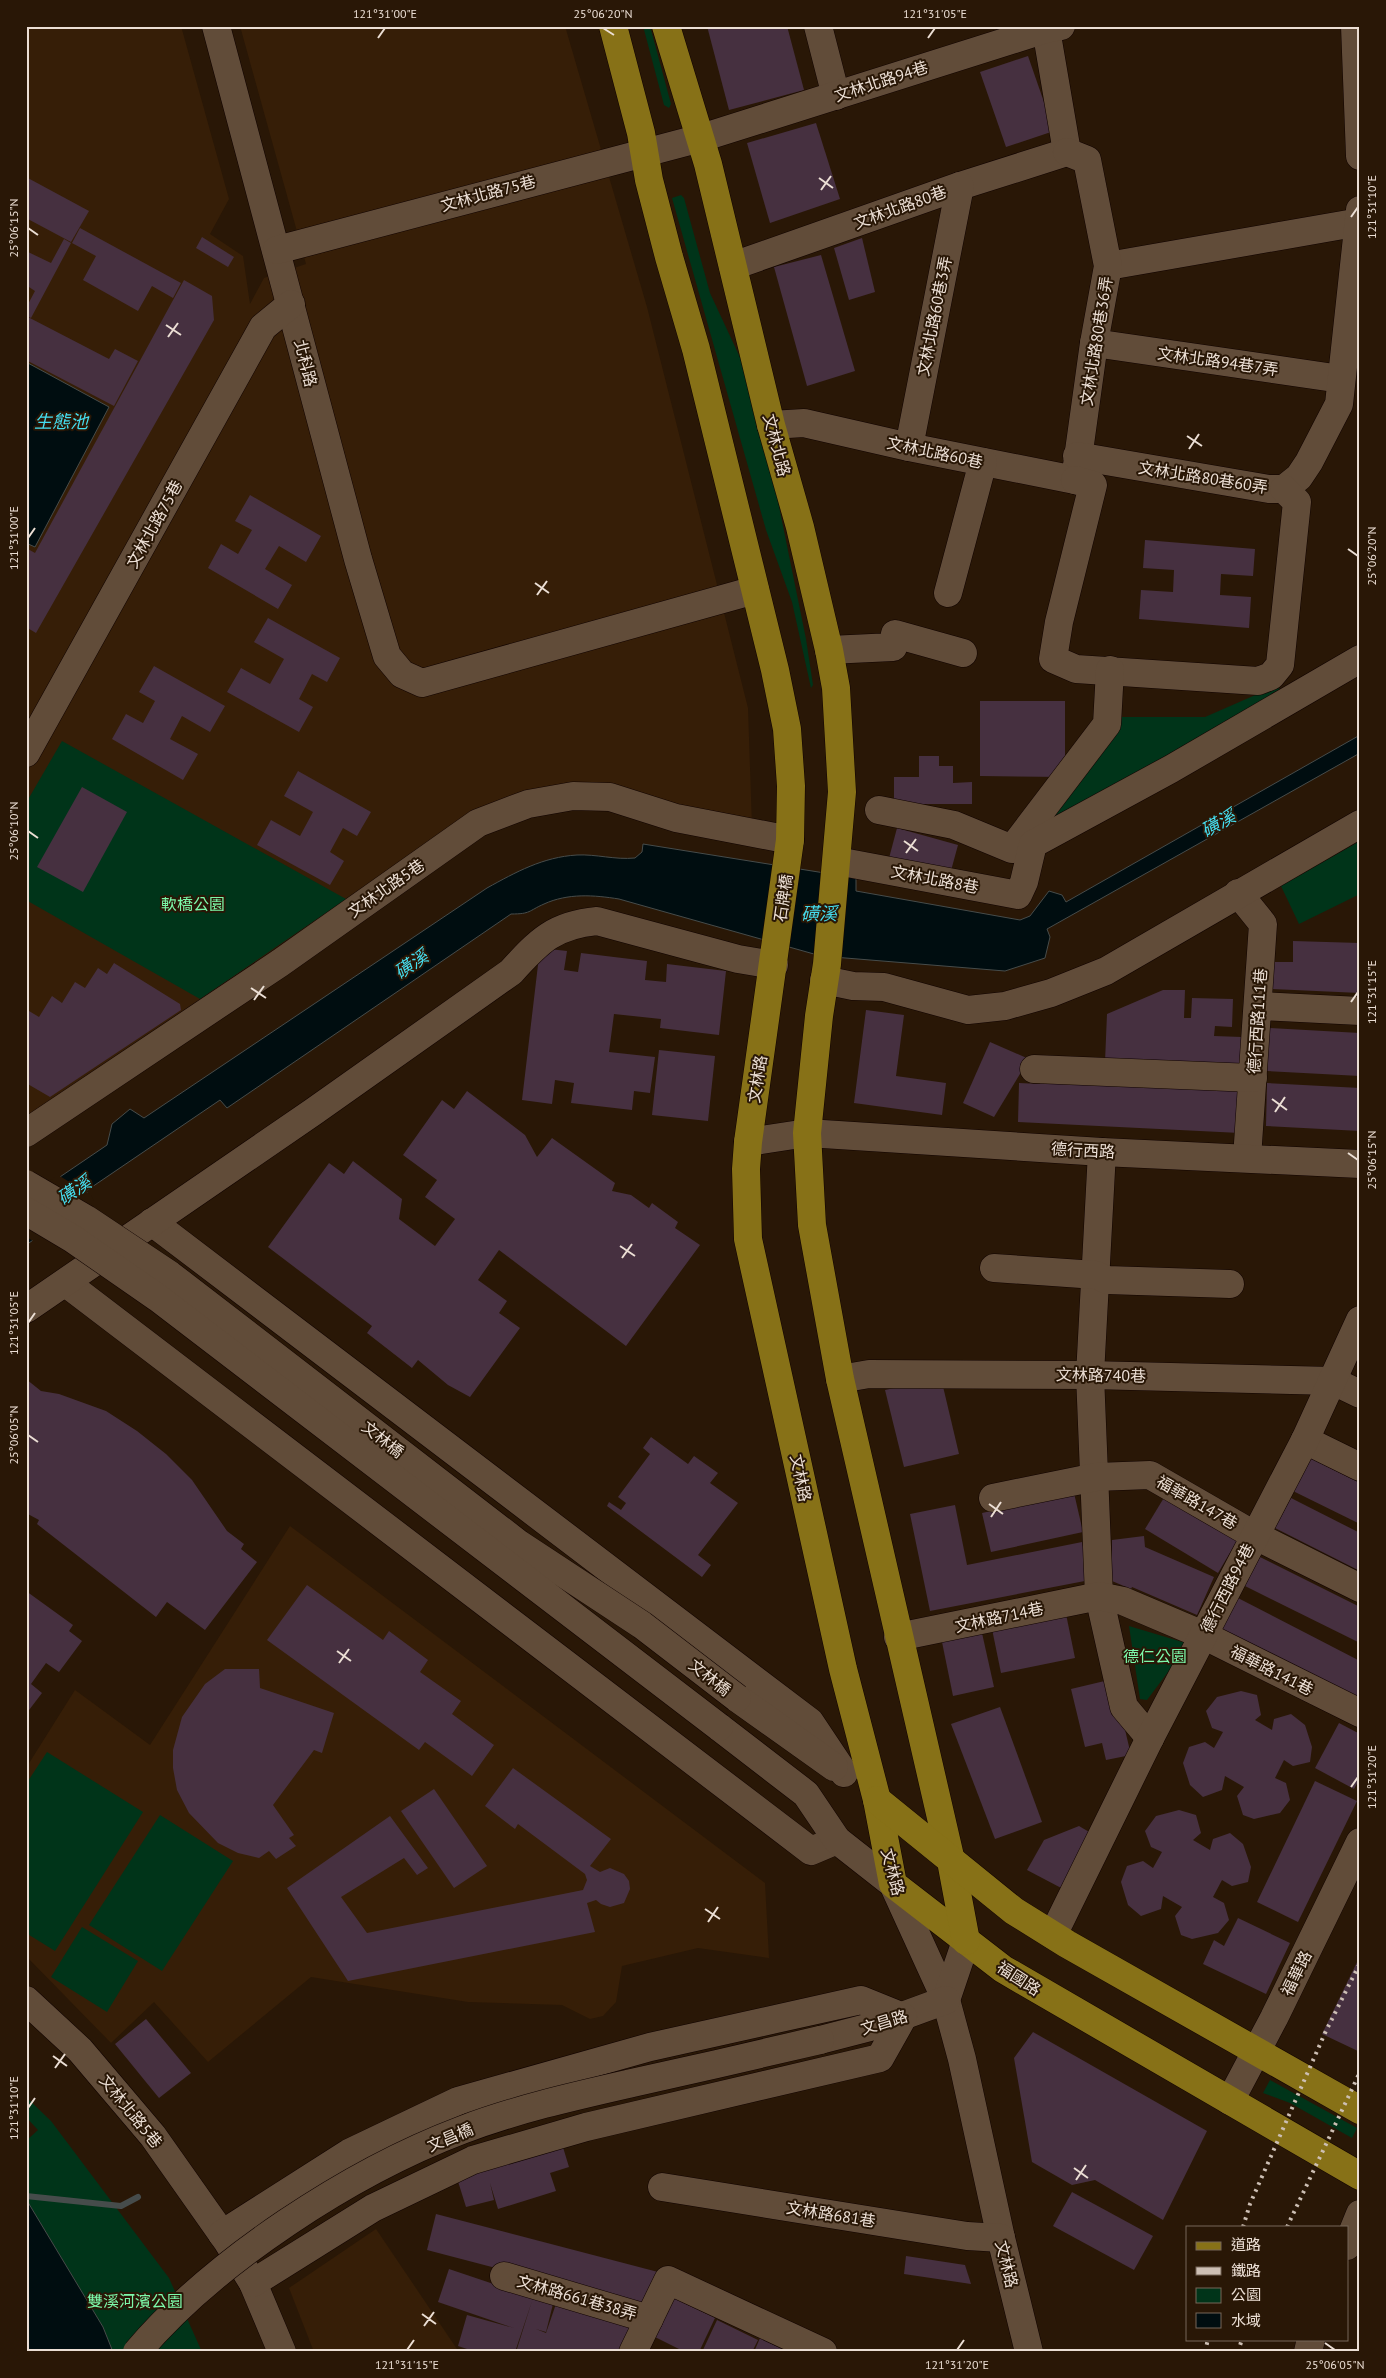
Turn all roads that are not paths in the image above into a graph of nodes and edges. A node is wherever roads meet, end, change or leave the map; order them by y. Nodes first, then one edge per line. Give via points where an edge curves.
1 (216, 26) edge
2 (613, 26) edge
3 (666, 26) edge
4 (818, 26) edge
5 (1354, 26) edge
6 (1056, 27) edge
7 (836, 96) junction
8 (700, 138) junction
9 (1067, 152) junction
10 (645, 153) junction
11 (1360, 156) edge
12 (960, 186) junction
13 (1359, 218) edge
14 (277, 250) junction
15 (733, 266) junction
16 (1108, 266) junction
17 (291, 304) junction
18 (1094, 343) junction
19 (1347, 395) edge
20 (771, 425) junction
21 (909, 447) junction
22 (983, 462) junction
23 (1076, 468) junction
24 (1284, 489) junction
25 (754, 590) junction
26 (948, 593) dead end
27 (829, 650) junction
28 (963, 653) dead end
29 (1360, 659) edge
30 (1110, 670) junction
31 (26, 753) edge
32 (879, 810) dead end
33 (1360, 824) edge
34 (789, 848) junction
35 (836, 866) junction
36 (1238, 893) junction
37 (776, 953) junction
38 (826, 972) junction
39 (1258, 1006) junction
40 (1360, 1012) edge
41 (1034, 1069) dead end
42 (1253, 1078) junction
43 (807, 1132) junction
44 (26, 1133) edge
45 (748, 1142) junction
46 (1102, 1152) junction
47 (1247, 1158) junction
48 (1360, 1164) edge
49 (26, 1184) edge
50 (26, 1211) edge
51 (152, 1222) junction
52 (994, 1268) dead end
53 (1096, 1275) junction
54 (66, 1283) junction
55 (1230, 1284) dead end
56 (26, 1308) edge
57 (1360, 1320) edge
58 (1090, 1374) junction
59 (840, 1379) junction
60 (1332, 1381) junction
61 (1360, 1394) edge
62 (1305, 1440) junction
63 (1360, 1467) edge
64 (1096, 1477) junction
65 (993, 1498) dead end
66 (1254, 1535) junction
67 (1360, 1588) edge
68 (1100, 1596) junction
69 (1203, 1635) junction
70 (898, 1637) junction
71 (1360, 1713) edge
72 (719, 1727) joint
73 (1150, 1738) junction
74 (844, 1773) junction
75 (877, 1800) junction
76 (837, 1840) junction
77 (1360, 1842) edge
78 (951, 1861) junction
79 (893, 1884) junction
80 (1053, 1936) junction
81 (966, 1941) junction
82 (26, 2000) edge
83 (946, 2000) junction
84 (903, 2017) junction
85 (820, 2040) joint
86 (1255, 2052) junction
87 (1230, 2101) junction
88 (1360, 2110) edge
89 (1360, 2176) edge
90 (662, 2187) dead end
91 (1360, 2214) edge
92 (222, 2234) junction
93 (1000, 2238) junction
94 (1348, 2244) edge
95 (504, 2276) dead end
96 (253, 2283) junction
97 (649, 2318) junction
98 (1312, 2340) edge
99 (137, 2352) edge
100 (282, 2352) edge
101 (633, 2352) edge
102 (823, 2352) edge
103 (1029, 2352) edge
104 (1308, 2352) edge

1 - 14 street, 北科路
2 - 10 main road
3 - 8 main road, 文林北路
4 - 7 street
5 - 11 street
6 - 7 street, 文林北路94巷
6 - 9 street
7 - 8 street, 文林北路94巷
8 - 10 street, 文林北路75巷
8 - 15 main road, 文林北路
9 - 12 street, 文林北路80巷
9 - 16 street, 文林北路80巷36弄 via 1087,160
10 - 14 street, 文林北路75巷
10 - 25 main road via 649,180 696,349
12 - 15 street, 文林北路80巷
12 - 21 street, 文林北路60巷3弄
13 - 16 street
13 - 19 street, 文林北路80巷60弄
14 - 17 street, 北科路
15 - 20 main road, 文林北路
16 - 18 street, 文林北路80巷36弄
17 - 25 street, 北科路 via 386,656 402,674 422,683
17 - 31 street, 文林北路75巷 via 263,327
18 - 19 street, 文林北路94巷7弄
18 - 23 street, 文林北路80巷36弄
19 - 24 street, 文林北路80巷60弄 via 1299,477
20 - 21 street, 文林北路60巷 via 804,423
20 - 27 main road, 文林北路 via 800,527
21 - 22 street, 文林北路60巷
22 - 23 street, 文林北路60巷
22 - 26 street
23 - 24 street, 文林北路80巷60弄
23 - 30 street via 1093,485 1053,659 1076,669
24 - 30 street via 1297,502 1280,665 1270,676 1258,681
25 - 34 main road via 787,729 791,786
27 - 28 street via 893,647 895,634
27 - 35 main road, 文林北路 via 837,697 842,792
29 - 35 street, 文林北路8巷 via 1171,769 1033,844 1018,895
30 - 32 street via 1106,724 1012,849 954,824
33 - 36 street
34 - 37 main road, 石牌橋
34 - 44 street, 文林北路5巷 via 610,797 573,796 528,804 478,823 146,1054
35 - 38 main road
36 - 38 street via 1106,971 1051,993 1005,1006 968,1010 884,987 853,986
36 - 39 street, 德行西路111巷 via 1263,924
37 - 45 main road, 文林路
37 - 51 street via 738,959 597,921 574,923 532,949 511,972
38 - 43 main road
39 - 40 street
39 - 42 street, 德行西路111巷
41 - 42 street
42 - 47 street, 德行西路111巷
43 - 45 street, 德行西路
43 - 46 street, 德行西路
43 - 59 main road via 812,1225
45 - 75 main road, 文林路 via 748,1239 843,1669
46 - 47 street, 德行西路
46 - 53 street
47 - 48 street, 德行西路
49 - 74 street, 文林橋, bridge via 170,1275 520,1544 642,1625 815,1756
50 - 72 street, 文林橋, bridge via 158,1298
51 - 54 street
51 - 74 street via 810,1722
52 - 53 street
53 - 55 street via 1107,1280
53 - 58 street
54 - 56 street
54 - 76 street via 811,1851
57 - 60 street, 德行西路94巷
58 - 59 street, 文林路740巷 via 869,1374
58 - 60 street, 文林路740巷
58 - 64 street
59 - 70 main road
60 - 61 street, 文林路740巷
60 - 62 street, 德行西路94巷
62 - 63 street
62 - 66 street, 德行西路94巷
64 - 65 street, 福華路147巷
64 - 66 street, 福華路147巷 via 1150,1475
64 - 68 street
66 - 67 street, 福華路147巷
66 - 69 street, 德行西路94巷
68 - 69 street, 福華路141巷 via 1123,1602
68 - 70 street, 文林路714巷
68 - 73 street via 1124,1707
69 - 71 street, 福華路141巷
69 - 73 street, 德行西路94巷
70 - 78 main road
72 - 76 street, 福國路 via 806,1794
73 - 80 street, 德行西路94巷
74 - 75 street
75 - 78 main road
75 - 79 main road, 文林路
76 - 79 street, 福國路
77 - 86 street, 福華路
78 - 80 main road via 1014,1911
78 - 81 main road
79 - 81 main road, 福國路
79 - 83 street, 文林路
80 - 86 main road
81 - 83 street
81 - 87 main road, 福國路 via 1040,1992
82 - 92 street, 文林北路5巷 via 80,2050 153,2136
83 - 84 street, 文昌路
83 - 93 street, 文林路 via 964,2068
84 - 85 street, 文昌路
84 - 92 street via 861,2000 650,2047 458,2101 349,2153
84 - 96 street via 880,2058 586,2127 473,2160 373,2208
85 - 99 street, 文昌橋, bridge via 551,2102 453,2134 375,2170 290,2220 220,2272 152,2334
86 - 87 street, 福華路
86 - 88 main road
87 - 89 main road, 福國路
90 - 93 street, 文林路681巷 via 967,2236
91 - 94 street
92 - 96 street, 文林北路5巷
93 - 103 street, 文林路
95 - 97 street, 文林路661巷38弄
96 - 100 street, 文林北路5巷
97 - 101 street
97 - 102 street via 668,2280
98 - 104 street

